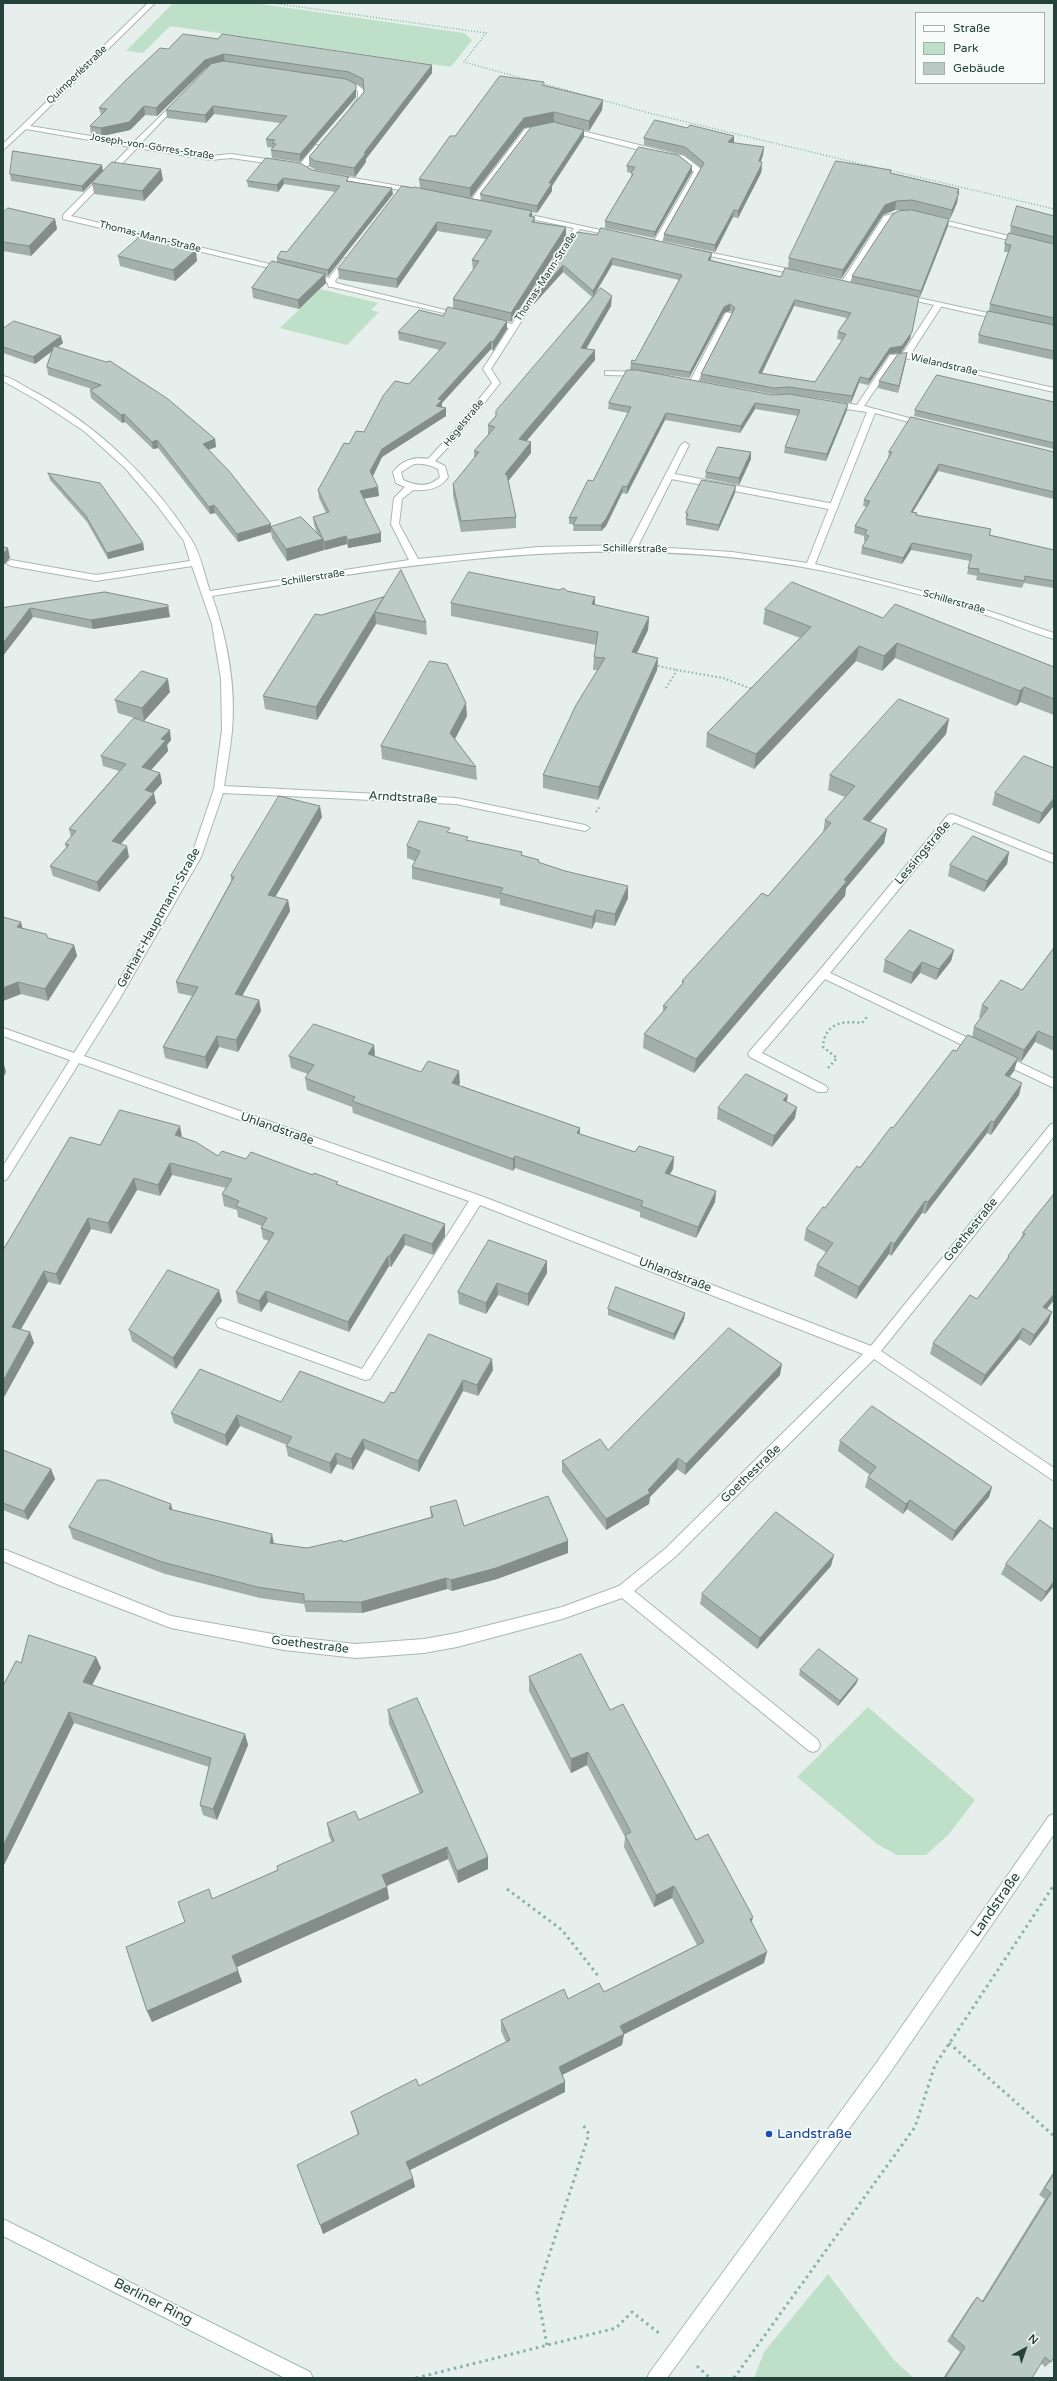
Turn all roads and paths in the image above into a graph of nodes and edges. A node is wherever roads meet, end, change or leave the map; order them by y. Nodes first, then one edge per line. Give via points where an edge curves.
1 (152, 3) edge
2 (272, 3) edge
3 (333, 82) edge
4 (182, 97) edge
5 (347, 115) edge
6 (24, 127) junction
7 (322, 143) edge
8 (134, 145) junction
9 (3, 148) edge
10 (880, 168) edge
11 (888, 170) edge
12 (328, 176) edge
13 (424, 193) edge
14 (473, 203) edge
15 (1054, 209) edge
16 (511, 212) edge
17 (578, 227) junction
18 (621, 236) edge
19 (657, 243) edge
20 (687, 249) edge
21 (1054, 249) edge
22 (355, 250) edge
23 (808, 275) edge
24 (331, 281) junction
25 (845, 283) edge
26 (896, 294) edge
27 (939, 304) junction
28 (729, 314) edge
29 (468, 317) edge
30 (1007, 319) edge
31 (483, 320) edge
32 (513, 327) junction
33 (905, 356) junction
34 (608, 373) dead end
35 (651, 376) edge
36 (3, 378) edge
37 (496, 383) joint
38 (694, 383) edge
39 (1054, 390) edge
40 (827, 403) edge
41 (859, 408) junction
42 (872, 410) junction
43 (933, 425) edge
44 (685, 444) dead end
45 (430, 462) junction
46 (669, 476) junction
47 (411, 487) junction
48 (834, 507) junction
49 (632, 548) junction
50 (11, 563) dead end
51 (196, 563) junction
52 (415, 563) junction
53 (810, 566) junction
54 (208, 594) junction
55 (1054, 636) edge
56 (653, 665) edge
57 (677, 670) junction
58 (666, 688) dead end
59 (754, 690) edge
60 (219, 789) junction
61 (586, 828) dead end
62 (1054, 859) edge
63 (823, 974) junction
64 (880, 1001) junction
65 (3, 1032) edge
66 (76, 1059) junction
67 (1054, 1084) edge
68 (818, 1087) joint
69 (1054, 1128) edge
70 (3, 1176) edge
71 (477, 1199) junction
72 (222, 1323) dead end
73 (873, 1352) junction
74 (1054, 1475) edge
75 (3, 1554) edge
76 (624, 1590) junction
77 (812, 1745) dead end
78 (1054, 1821) edge
79 (1054, 1885) edge
80 (507, 1889) dead end
81 (599, 1977) dead end
82 (949, 2043) junction
83 (583, 2125) dead end
84 (1054, 2136) edge
85 (3, 2227) edge
86 (547, 2345) junction
87 (679, 2349) junction
88 (304, 2378) edge
89 (416, 2378) edge
90 (656, 2378) edge
91 (710, 2378) edge
92 (734, 2378) edge

1 - 6 street, Quimperléstraße
2 - 10 path via 486,33 464,62 649,112
3 - 5 street via 354,85 361,90 361,98
4 - 8 street
6 - 8 street, Joseph-von-Görres-Straße
6 - 9 street, Quimperléstraße
7 - 8 street, Joseph-von-Görres-Straße via 299,166 231,156 211,158
8 - 24 street, Thomas-Mann-Straße via 66,217
11 - 15 path
12 - 13 street via 400,192
14 - 19 street via 528,131 557,126 681,158 698,172
16 - 17 street
17 - 18 street
17 - 32 street, Thomas-Mann-Straße
20 - 23 street
21 - 25 street via 922,216 900,214 887,218
22 - 24 street
24 - 29 street, Thomas-Mann-Straße via 332,285
26 - 27 street
27 - 30 street
27 - 33 street
28 - 38 street
31 - 32 street, Thomas-Mann-Straße
32 - 37 street, Thomas-Mann-Straße via 487,369
33 - 39 street, Wielandstraße
33 - 41 street, Wielandstraße via 893,357
34 - 35 street
36 - 51 street, Gerhart-Hauptmann-Straße via 40,398 87,429 128,466 159,502 188,542
37 - 45 street, Hegelstraße
40 - 41 street
41 - 42 street
42 - 43 street
42 - 48 street
44 - 46 street
45 - 47 street via 414,461 400,467 397,472 399,481
45 - 47 street via 442,468 444,477 441,482 428,488
46 - 48 street
46 - 49 street
47 - 52 street via 398,498 395,524
48 - 53 street
49 - 52 street, Schillerstraße via 500,553
49 - 53 street, Schillerstraße via 757,557
50 - 51 street via 96,578
51 - 54 street, Gerhart-Hauptmann-Straße
52 - 54 street, Schillerstraße
53 - 55 street, Schillerstraße via 951,600 1009,618
54 - 60 street, Gerhart-Hauptmann-Straße via 217,624 226,679 227,735
56 - 57 path
57 - 58 path
57 - 59 path via 723,678
60 - 61 street, Arndtstraße via 456,801
60 - 66 street, Gerhart-Hauptmann-Straße via 196,857
62 - 63 street, Lessingstraße via 952,816
63 - 64 street
63 - 68 street, Lessingstraße via 754,1054
64 - 67 street
64 - 68 path via 862,1023 840,1021 829,1028 822,1039 823,1046 837,1058
65 - 66 street, Uhlandstraße
66 - 70 street, Gerhart-Hauptmann-Straße
66 - 71 street, Uhlandstraße
69 - 73 street, Goethestraße
71 - 72 street via 365,1375
71 - 73 street, Uhlandstraße
73 - 74 street
73 - 76 street, Goethestraße via 670,1553
75 - 76 street, Goethestraße via 64,1581 171,1622 284,1643 356,1651 424,1646 457,1640 562,1613
76 - 77 street
78 - 87 street, Landstraße via 883,2068
79 - 82 path
80 - 81 path via 562,1930
82 - 84 path
82 - 92 path via 935,2064 915,2127
83 - 86 path via 589,2134 536,2292
85 - 88 street, Berliner Ring
86 - 87 path via 616,2328 632,2312
86 - 89 path
87 - 90 street, Landstraße
87 - 91 path

